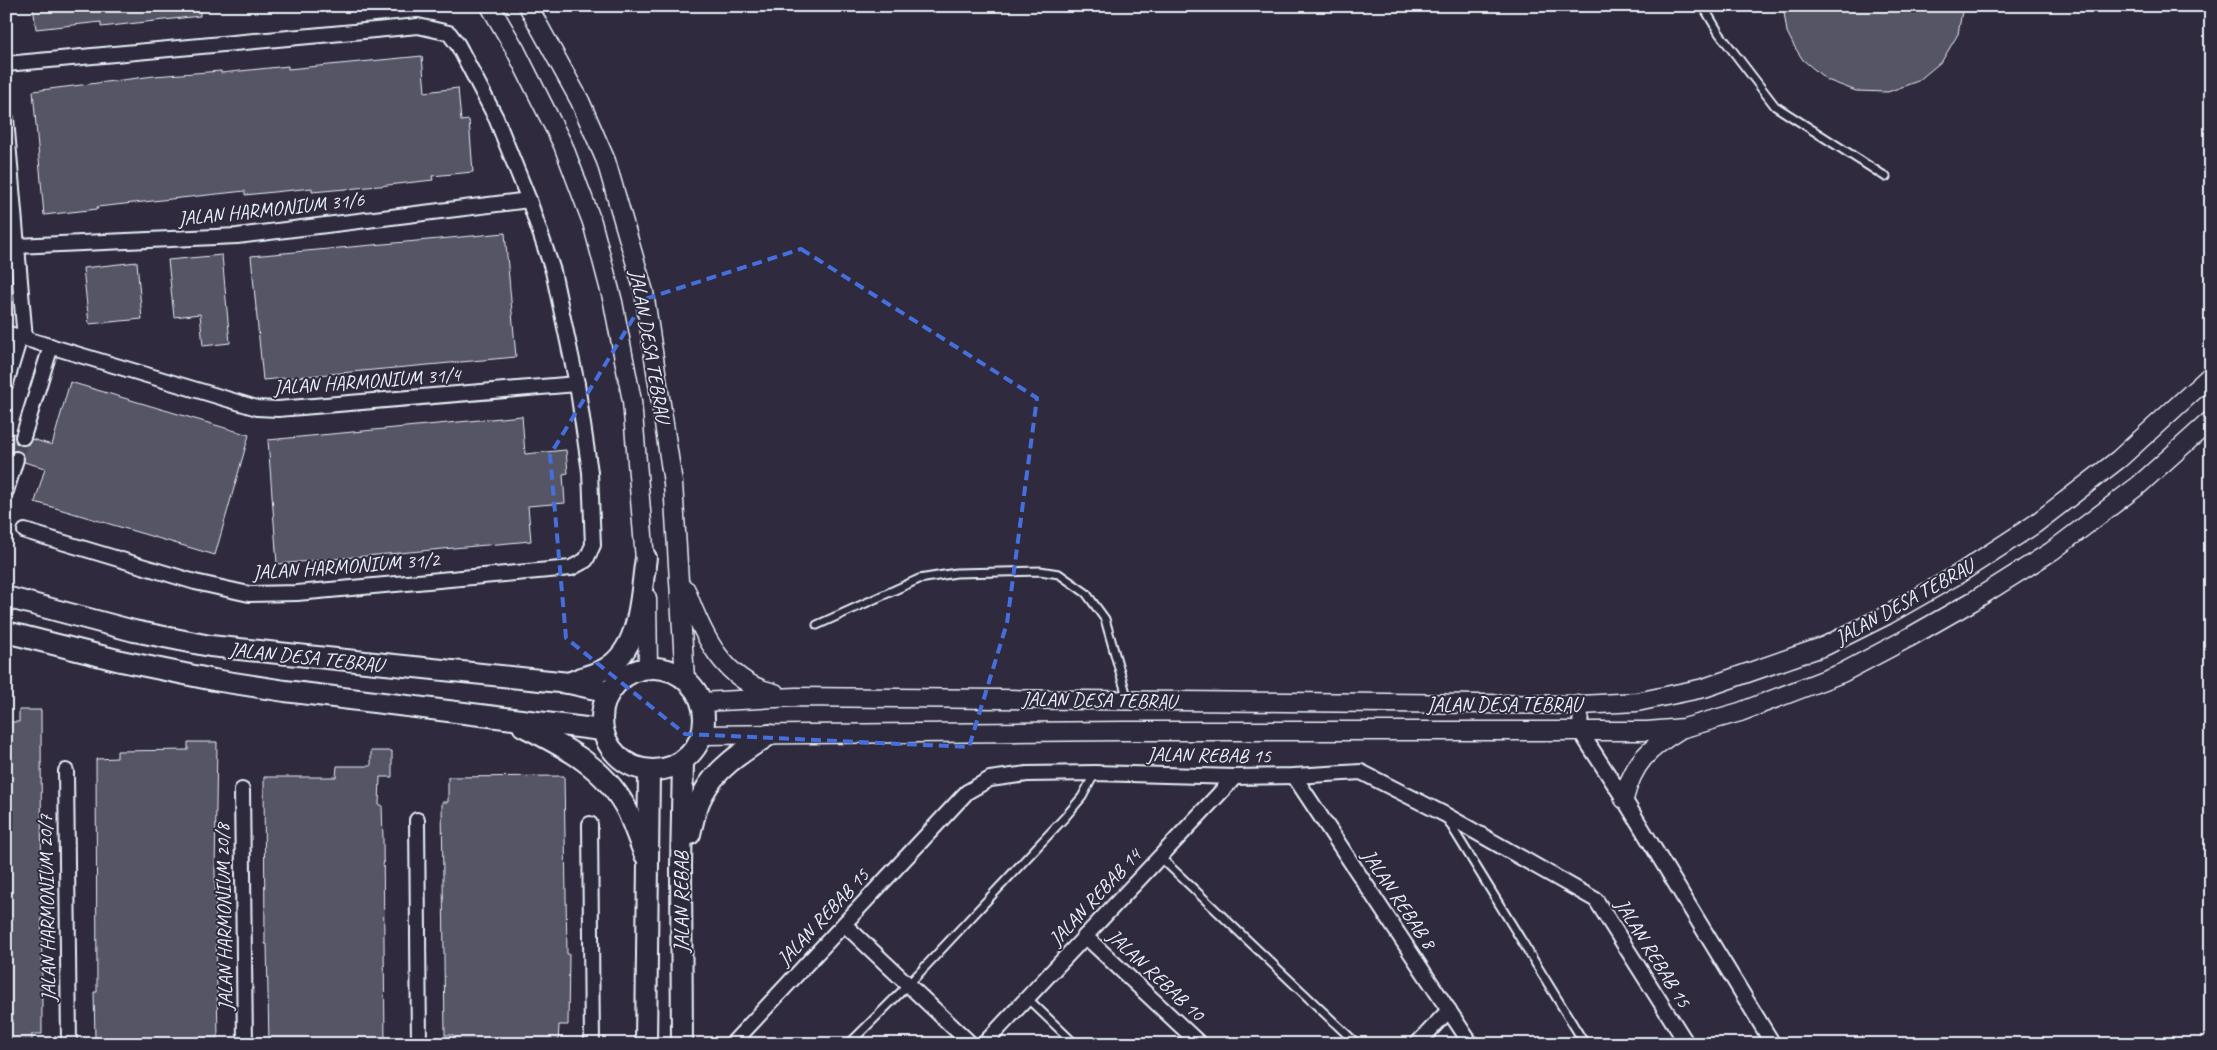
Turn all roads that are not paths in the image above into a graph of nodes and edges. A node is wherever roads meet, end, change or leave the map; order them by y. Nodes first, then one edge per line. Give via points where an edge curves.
1 (490, 6) edge
2 (528, 6) edge
3 (1703, 6) edge
4 (6, 64) edge
5 (6, 119) edge
6 (1886, 177) dead end
7 (529, 200) junction
8 (16, 246) junction
9 (17, 336) edge
10 (51, 346) junction
11 (2211, 375) edge
12 (6, 383) edge
13 (577, 384) junction
14 (2211, 420) edge
15 (23, 437) tunnel mouth
16 (16, 459) tunnel mouth
17 (7, 488) edge
18 (26, 531) dead end
19 (646, 558) junction
20 (679, 571) junction
21 (6, 597) edge
22 (817, 625) dead end
23 (6, 632) edge
24 (648, 668) junction
25 (685, 679) junction
26 (569, 683) junction
27 (609, 692) junction
28 (796, 697) junction
29 (1128, 700) junction
30 (701, 702) junction
31 (1580, 705) junction
32 (512, 720) junction
33 (1684, 728) junction
34 (602, 730) junction
35 (1580, 731) junction
36 (702, 735) junction
37 (769, 735) junction
38 (683, 761) junction
39 (66, 771) dead end
40 (649, 771) junction
41 (1095, 773) junction
42 (1294, 776) junction
43 (1235, 777) junction
44 (242, 790) dead end
45 (1624, 799) junction
46 (1444, 814) junction
47 (417, 820) dead end
48 (590, 824) dead end
49 (1160, 857) junction
50 (648, 862) junction
51 (681, 866) junction
52 (844, 924) junction
53 (1085, 936) junction
54 (908, 985) junction
55 (1027, 998) junction
56 (1449, 1010) junction
57 (69, 1044) edge
58 (246, 1044) edge
59 (419, 1044) edge
60 (592, 1044) edge
61 (646, 1044) edge
62 (682, 1044) edge
63 (732, 1044) edge
64 (849, 1044) edge
65 (971, 1044) edge
66 (984, 1044) edge
67 (1076, 1044) edge
68 (1200, 1044) edge
69 (1357, 1044) edge
70 (1417, 1044) edge
71 (1471, 1044) edge
72 (1585, 1044) edge
73 (1686, 1044) edge
74 (1773, 1044) edge

1 - 19 street, JALAN DESA TEBRAU via 563,145 592,222 613,302 632,401
2 - 20 street, JALAN DESA TEBRAU via 580,101 606,161 644,292 673,483
3 - 6 lane via 1719,33 1775,106
4 - 7 street via 418,26 449,33 496,118
5 - 8 street
7 - 8 street, JALAN HARMONIUM 31/6 via 237,236
7 - 13 street via 553,271
8 - 9 street
9 - 10 street, JALAN HARMONIUM 31/4
9 - 12 street
10 - 13 street, JALAN HARMONIUM 31/4 via 264,408
10 - 15 street
11 - 31 street, JALAN DESA TEBRAU via 2119,459 2035,524 1957,575 1887,615 1825,646 1704,688 1638,702
13 - 18 street, JALAN HARMONIUM 31/2 via 590,472 593,545 586,560 571,568 297,593 250,594 195,582
14 - 33 street, JALAN DESA TEBRAU via 2139,485 2052,551 1973,601 1842,674 1725,717
16 - 17 street
19 - 24 street, JALAN DESA TEBRAU
19 - 26 main road via 639,606 628,646 616,661 604,669
20 - 25 street, JALAN DESA TEBRAU
20 - 28 street via 697,621 731,672 756,688
21 - 26 main road, JALAN DESA TEBRAU via 134,631 210,646
22 - 29 lane via 919,580 956,573 1040,571 1059,574 1086,593 1105,619
23 - 32 main road, JALAN DESA TEBRAU via 120,661 214,680
24 - 25 main road via 661,668
24 - 27 main road via 625,676
25 - 30 main road
26 - 27 main road, JALAN DESA TEBRAU
27 - 34 main road via 604,704
28 - 29 street, JALAN DESA TEBRAU
28 - 30 street, JALAN DESA TEBRAU
29 - 31 street, JALAN DESA TEBRAU
30 - 36 main road via 704,718
31 - 35 street
32 - 34 main road, JALAN DESA TEBRAU
32 - 50 main road via 578,755 607,780 628,813
33 - 35 street, JALAN DESA TEBRAU
33 - 45 street via 1651,748 1638,763 1628,780
34 - 40 main road via 619,758 638,769
35 - 37 street, JALAN DESA TEBRAU
35 - 45 street
36 - 37 street, JALAN DESA TEBRAU
36 - 38 main road via 698,745
37 - 51 main road via 734,758 711,780 696,809
38 - 40 main road
38 - 51 main road, JALAN REBAB
39 - 57 street, JALAN HARMONIUM 20/7
40 - 50 main road
41 - 43 street, JALAN REBAB 15
41 - 52 street, JALAN REBAB 15 via 990,778 967,792
41 - 54 lane via 1082,797 1066,816
42 - 43 street, JALAN REBAB 15
42 - 46 street, JALAN REBAB 15 via 1361,772
42 - 56 street, JALAN REBAB 8
43 - 49 street, JALAN REBAB 14
44 - 58 street, JALAN HARMONIUM 20/8
45 - 74 street
46 - 72 lane
46 - 73 street, JALAN REBAB 15 via 1596,900
47 - 59 street
48 - 60 street
49 - 53 street, JALAN REBAB 14
49 - 69 lane
50 - 61 main road
51 - 62 main road, JALAN REBAB
52 - 54 street
52 - 63 street, JALAN REBAB 15
53 - 55 street, JALAN REBAB 14
53 - 68 street, JALAN REBAB 10
54 - 64 lane
54 - 65 street
55 - 66 street, JALAN REBAB 14
55 - 67 lane
56 - 70 street
56 - 71 street, JALAN REBAB 8

